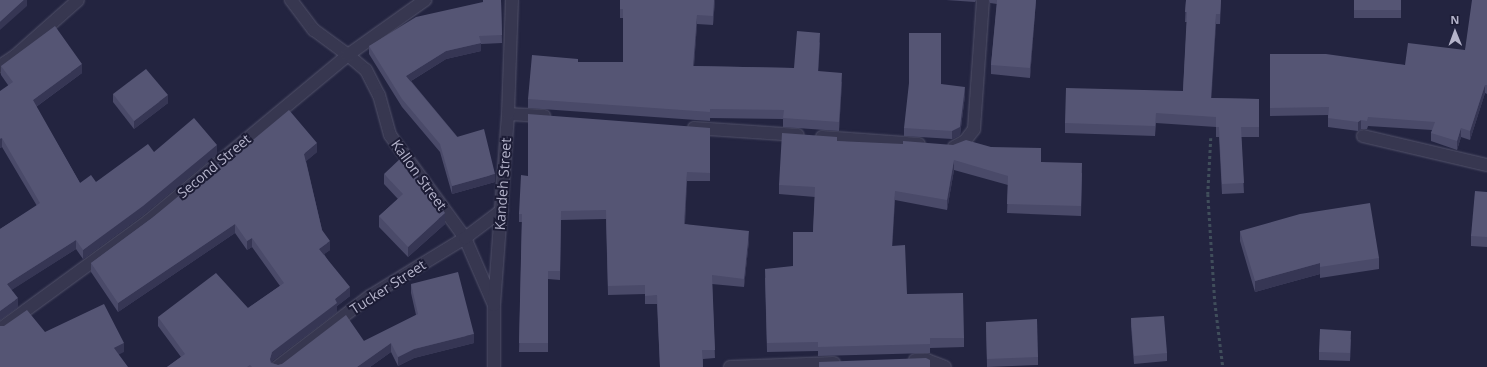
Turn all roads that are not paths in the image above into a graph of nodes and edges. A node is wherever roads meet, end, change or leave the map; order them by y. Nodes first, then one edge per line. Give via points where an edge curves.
1 (78, 0) edge
2 (291, 0) edge
3 (425, 0) edge
4 (512, 0) edge
5 (983, 0) edge
6 (348, 55) junction
7 (0, 66) edge
8 (508, 114) junction
9 (556, 117) edge
10 (683, 127) edge
11 (1363, 136) dead end
12 (1487, 165) edge
13 (502, 210) junction
14 (465, 238) junction
15 (494, 305) junction
16 (0, 329) edge
17 (903, 361) edge
18 (848, 363) edge
19 (277, 367) edge
20 (494, 367) edge
21 (730, 367) edge
22 (945, 367) edge

1 - 7 street via 15,56
2 - 6 street, Kallon Street via 314,30
3 - 6 street, Second Street
4 - 8 street, Kandeh Street
5 - 10 street via 974,129 965,141 954,147
6 - 14 street, Kallon Street via 366,70 379,95 390,136
6 - 16 street, Second Street via 148,221
8 - 9 street
8 - 13 street, Kandeh Street
11 - 12 street
13 - 14 street, Tucker Street
13 - 15 street, Kandeh Street
14 - 15 street, Kallon Street
14 - 19 street, Tucker Street via 370,296
15 - 20 street, Kandeh Street
17 - 22 street via 927,360
18 - 21 street

